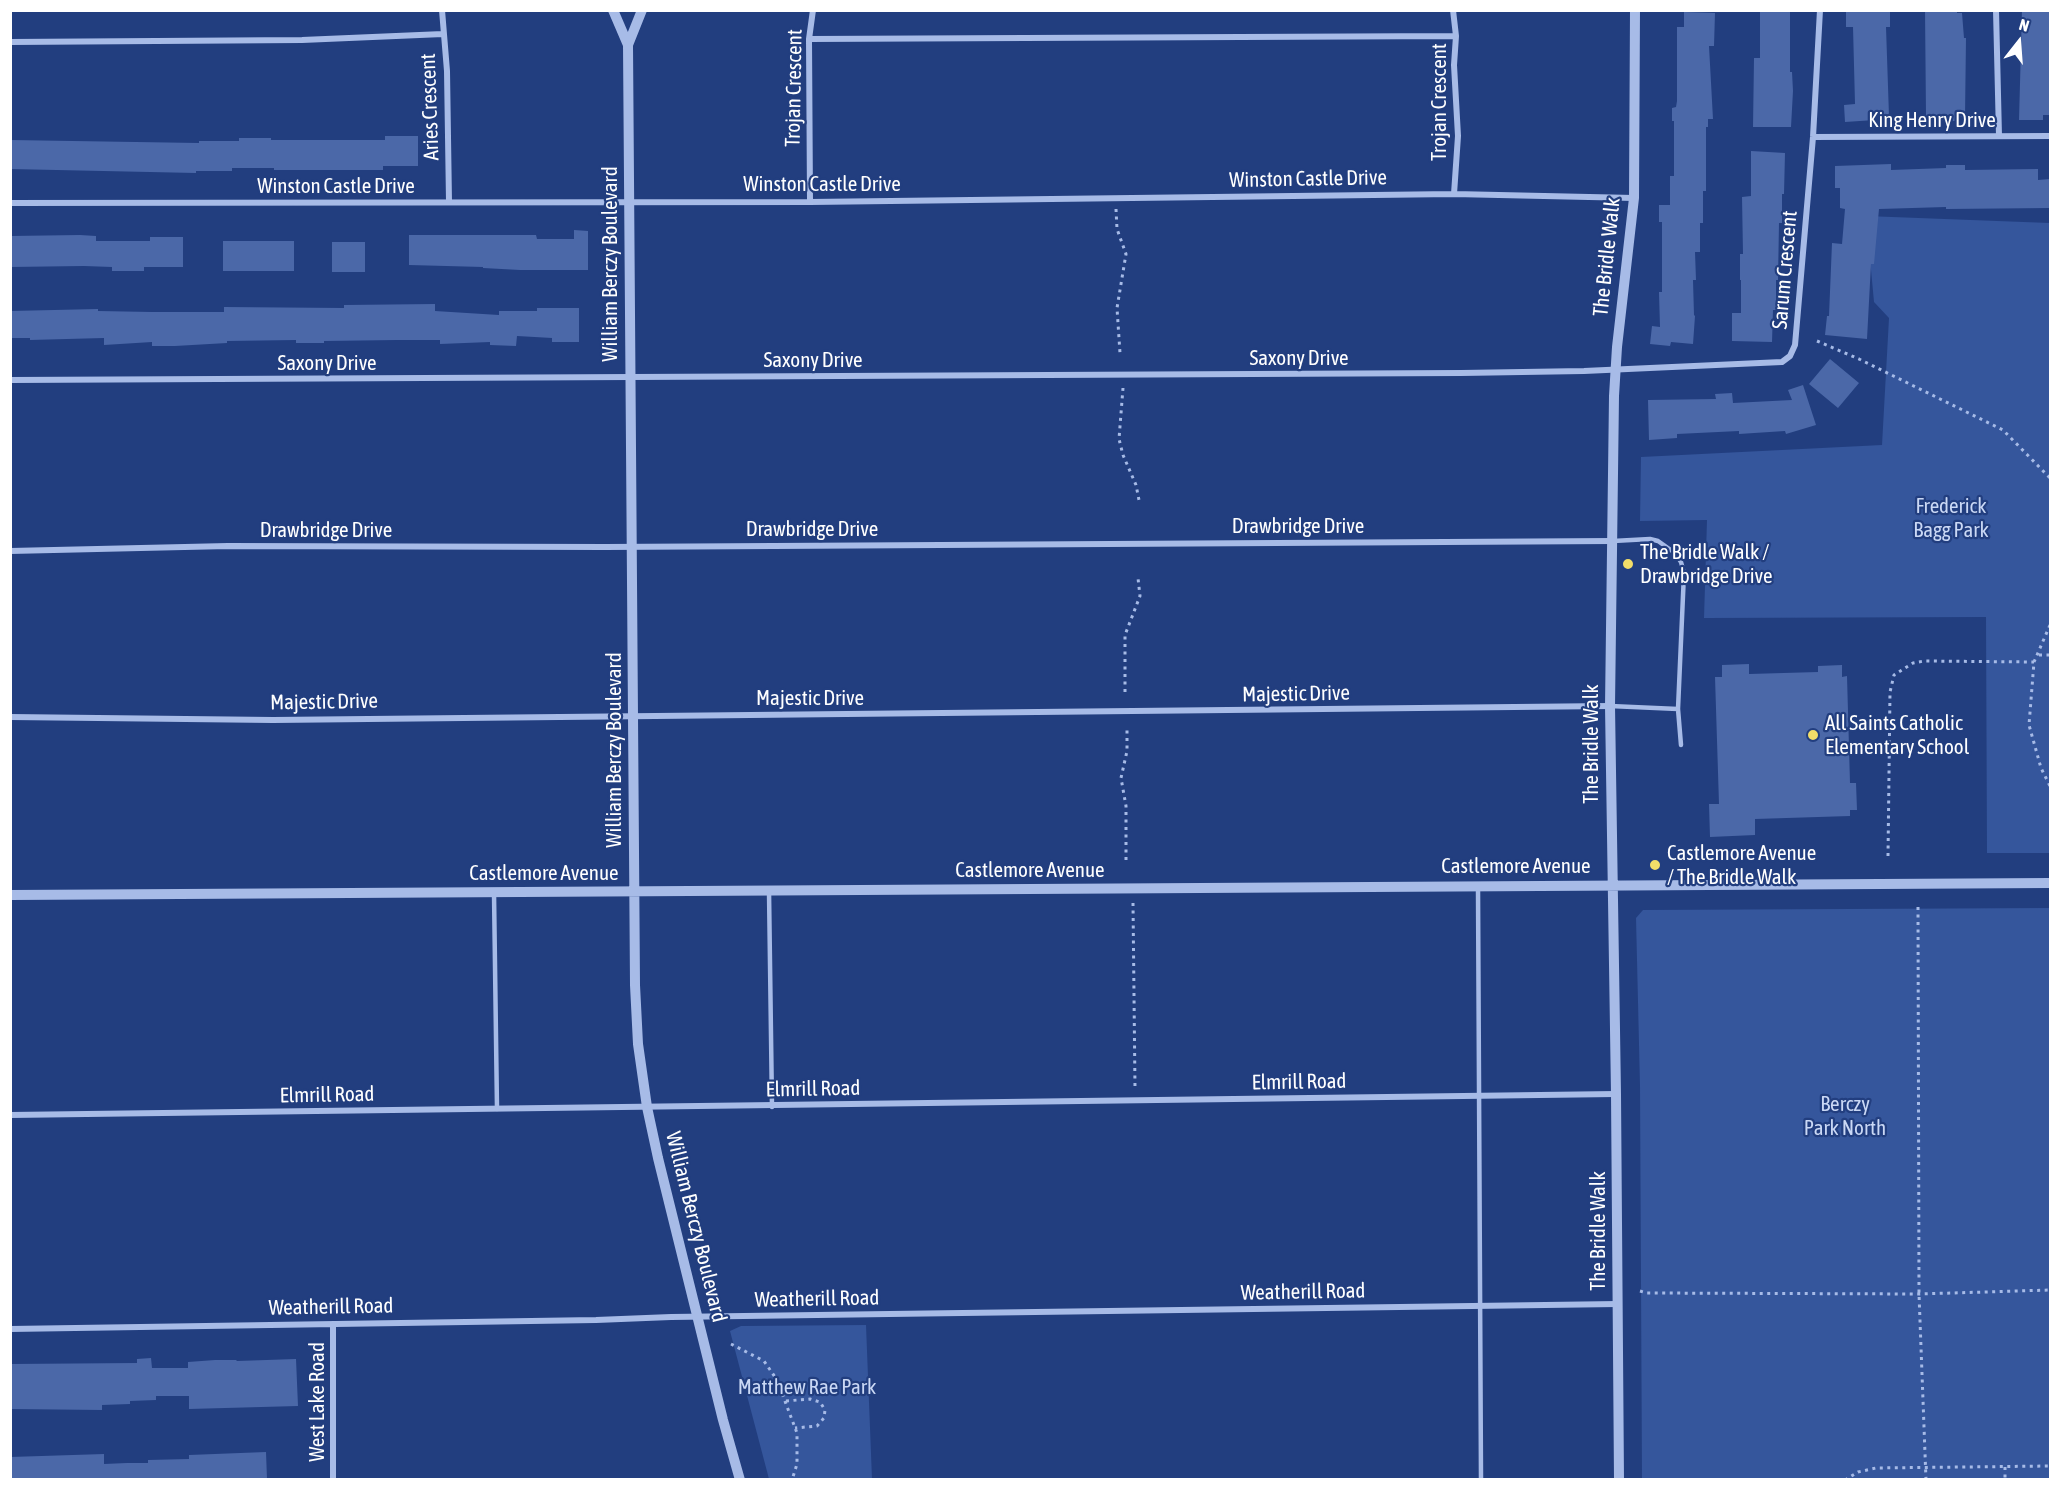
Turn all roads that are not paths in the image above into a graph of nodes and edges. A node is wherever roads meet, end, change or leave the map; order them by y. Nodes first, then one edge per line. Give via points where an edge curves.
1 (442, 10) edge
2 (613, 10) edge
3 (642, 10) edge
4 (813, 10) edge
5 (1453, 10) edge
6 (1635, 10) edge
7 (1820, 10) edge
8 (1996, 10) edge
9 (443, 34) junction
10 (1456, 36) junction
11 (809, 39) junction
12 (10, 42) edge
13 (628, 45) junction
14 (1998, 136) junction
15 (2050, 136) edge
16 (1813, 137) junction
17 (1454, 194) junction
18 (1634, 198) junction
19 (630, 201) junction
20 (449, 202) junction
21 (810, 202) junction
22 (10, 203) edge
23 (1616, 370) junction
24 (630, 378) junction
25 (10, 380) edge
26 (1613, 541) junction
27 (631, 547) junction
28 (10, 551) edge
29 (1610, 706) junction
30 (1678, 709) junction
31 (635, 715) junction
32 (10, 717) edge
33 (1681, 745) dead end
34 (2050, 883) edge
35 (1612, 885) junction
36 (1478, 886) junction
37 (769, 891) junction
38 (494, 892) junction
39 (635, 892) junction
40 (10, 895) edge
41 (1616, 1094) junction
42 (1478, 1097) junction
43 (647, 1107) junction
44 (772, 1107) junction
45 (497, 1109) junction
46 (10, 1115) edge
47 (1618, 1304) junction
48 (1479, 1306) junction
49 (698, 1317) junction
50 (333, 1324) junction
51 (10, 1329) edge
52 (333, 1479) edge
53 (740, 1479) edge
54 (1481, 1479) edge
55 (1619, 1479) edge

1 - 9 street, Aries Crescent
2 - 13 street, William Berczy Boulevard
3 - 13 street, William Berczy Boulevard
4 - 11 street, Trojan Crescent
5 - 10 street, Trojan Crescent
6 - 18 street, The Bridle Walk
7 - 16 street, Sarum Crescent
8 - 14 street
9 - 12 street via 302,40
9 - 20 street, Aries Crescent
10 - 11 street
10 - 17 street, Trojan Crescent via 1458,136
11 - 21 street, Trojan Crescent
13 - 19 street, William Berczy Boulevard
14 - 15 street, King Henry Drive
14 - 16 street, King Henry Drive
16 - 23 street, Sarum Crescent via 1795,345 1790,356 1772,363
17 - 18 street, Winston Castle Drive
17 - 21 street, Winston Castle Drive
18 - 23 street, The Bridle Walk
19 - 20 street, Winston Castle Drive
19 - 21 street, Winston Castle Drive
19 - 24 street, William Berczy Boulevard
20 - 22 street, Winston Castle Drive
23 - 24 street, Saxony Drive
23 - 26 street, The Bridle Walk
24 - 25 street, Saxony Drive
24 - 27 street, William Berczy Boulevard
26 - 27 street, Drawbridge Drive
26 - 29 street, The Bridle Walk
26 - 30 lane via 1658,541 1681,562 1684,573
27 - 28 street, Drawbridge Drive via 228,546
27 - 31 street, William Berczy Boulevard
29 - 30 lane
29 - 31 street, Majestic Drive
29 - 35 street, The Bridle Walk
30 - 33 lane
31 - 32 street, Majestic Drive via 273,720
31 - 39 street, William Berczy Boulevard
34 - 35 street, Castlemore Avenue
35 - 36 street, Castlemore Avenue
35 - 41 street, The Bridle Walk
36 - 37 street, Castlemore Avenue
36 - 42 lane
37 - 39 street, Castlemore Avenue
37 - 44 lane
38 - 39 street, Castlemore Avenue
38 - 40 street, Castlemore Avenue
38 - 45 lane
39 - 43 street, William Berczy Boulevard via 637,1024
41 - 42 street, Elmrill Road
41 - 47 street, The Bridle Walk
42 - 44 street, Elmrill Road
42 - 48 lane
43 - 44 street, Elmrill Road
43 - 45 street, Elmrill Road
43 - 49 street, William Berczy Boulevard
45 - 46 street, Elmrill Road
47 - 48 street, Weatherill Road
47 - 55 street, The Bridle Walk
48 - 49 street, Weatherill Road
48 - 54 lane
49 - 50 street, Weatherill Road
49 - 53 street, William Berczy Boulevard
50 - 51 street, Weatherill Road
50 - 52 street, West Lake Road

